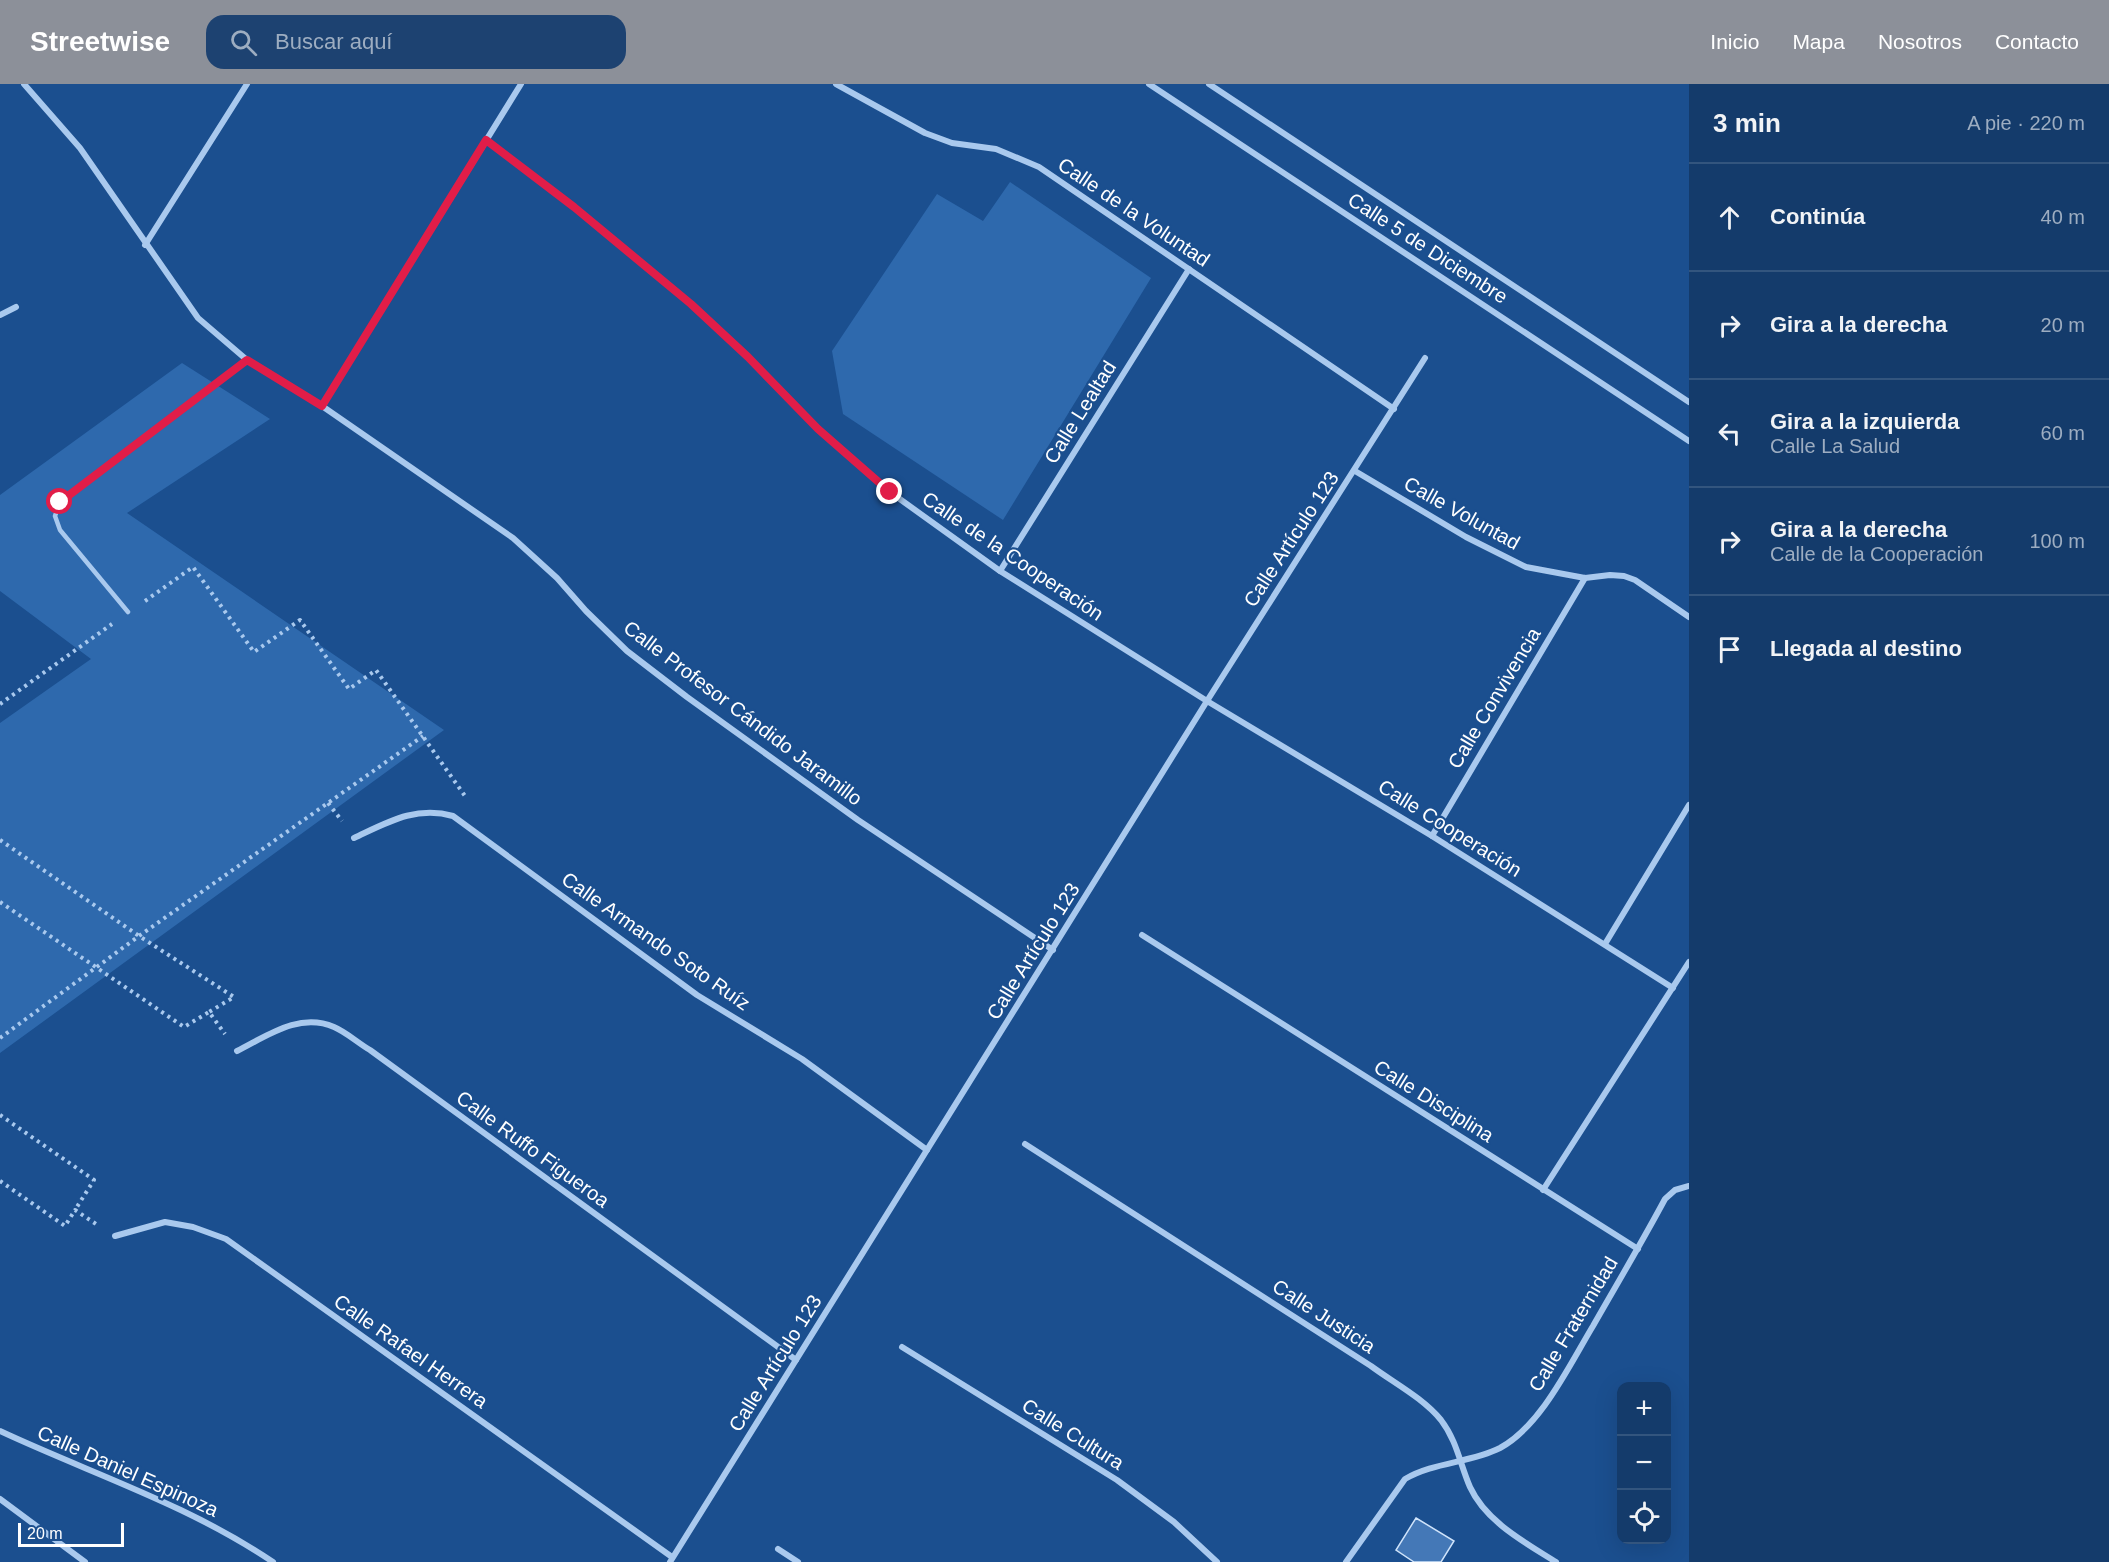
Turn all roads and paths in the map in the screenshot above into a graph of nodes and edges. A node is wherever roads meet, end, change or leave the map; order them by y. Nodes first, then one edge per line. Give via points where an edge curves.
1 (24, 84) edge
2 (247, 84) edge
3 (521, 84) edge
4 (836, 84) edge
5 (1149, 84) edge
6 (1209, 84) edge
7 (486, 140) junction
8 (145, 245) junction
9 (1189, 269) junction
10 (15, 307) dead end
11 (0, 315) edge
12 (1425, 358) dead end
13 (247, 360) junction
14 (1689, 402) edge
15 (322, 406) junction
16 (1394, 409) junction
17 (1689, 441) edge
18 (1354, 471) junction
19 (1000, 571) junction
20 (1585, 578) junction
21 (128, 612) junction
22 (1689, 617) edge
23 (1207, 701) junction
24 (0, 704) edge
25 (423, 736) junction
26 (1689, 805) edge
27 (453, 816) junction
28 (1432, 836) junction
29 (354, 838) dead end
30 (0, 840) edge
31 (0, 902) edge
32 (1142, 935) dead end
33 (139, 936) junction
34 (1605, 944) junction
35 (1053, 950) junction
36 (1689, 962) edge
37 (95, 968) junction
38 (1673, 988) junction
39 (208, 1012) junction
40 (0, 1038) edge
41 (237, 1051) joint
42 (0, 1115) edge
43 (1025, 1144) dead end
44 (927, 1150) junction
45 (0, 1181) edge
46 (1689, 1186) edge
47 (1543, 1190) junction
48 (75, 1210) junction
49 (115, 1236) joint
50 (1638, 1249) junction
51 (902, 1347) dead end
52 (796, 1360) junction
53 (0, 1431) edge
54 (1462, 1461) junction
55 (0, 1499) edge
56 (778, 1549) dead end
57 (671, 1560) edge
58 (85, 1562) edge
59 (273, 1562) edge
60 (798, 1562) edge
61 (1217, 1562) edge
62 (1346, 1562) edge
63 (1556, 1562) edge

1 - 8 street, Calle Profesor Cándido Jaramillo via 80,148
2 - 8 street
3 - 7 street
4 - 9 street, Calle de la Voluntad via 925,134 952,143 996,149 1039,167
5 - 17 street, Calle 5 de Diciembre
6 - 14 street, Calle 5 de Diciembre
7 - 15 street
7 - 19 street, Calle de la Cooperación via 691,304 818,429 890,492
8 - 13 street, Calle Profesor Cándido Jaramillo via 198,318
9 - 16 street, Calle de la Voluntad
9 - 19 street, Calle Lealtad
10 - 11 street
12 - 16 street, Calle Artículo 123
13 - 15 street, Calle Profesor Cándido Jaramillo
13 - 21 lane via 60,502 55,516 60,530
15 - 35 street, Calle Profesor Cándido Jaramillo via 513,538 627,651 687,697 858,820
16 - 18 street, Calle Artículo 123
18 - 20 street, Calle Voluntad via 1500,555 1526,567
18 - 23 street, Calle Artículo 123
19 - 23 street, Calle de la Cooperación
20 - 22 street, Calle Voluntad via 1610,574 1635,580
20 - 28 street, Calle Convivencia
21 - 24 path
21 - 25 path via 193,567 254,652 300,620 349,689 376,670
23 - 28 street, Calle Cooperación
23 - 35 street, Calle Artículo 123
25 - 27 path via 470,804
25 - 33 path
26 - 34 street
27 - 29 street, Calle Armando Soto Ruíz via 422,811
27 - 44 street, Calle Armando Soto Ruíz via 698,995 802,1059
28 - 34 street, Calle Cooperación
30 - 33 path
31 - 37 path
32 - 47 street, Calle Disciplina
33 - 37 path
33 - 39 path via 234,997
34 - 38 street, Calle Cooperación
35 - 44 street, Calle Artículo 123
36 - 38 street
37 - 39 path via 184,1027
37 - 40 path
38 - 47 street
39 - 41 path
41 - 52 street, Calle Ruffo Figueroa via 287,1025 311,1022 334,1027
42 - 48 path via 94,1180
43 - 54 street, Calle Justicia via 1419,1400 1454,1439
44 - 52 street, Calle Artículo 123
45 - 48 path via 65,1226
46 - 50 street via 1675,1190 1665,1199
47 - 50 street, Calle Disciplina
48 - 49 path
49 - 57 street, Calle Rafael Herrera via 165,1222 226,1239
50 - 54 street, Calle Fraternidad via 1552,1395 1526,1426 1501,1447
51 - 61 street, Calle Cultura via 1117,1480 1174,1522
52 - 57 street, Calle Artículo 123
53 - 59 street, Calle Daniel Espinoza via 186,1511
54 - 62 street, Calle Fraternidad via 1419,1470 1405,1479
54 - 63 street, Calle Justicia via 1471,1488 1498,1522
55 - 58 street
56 - 60 street

